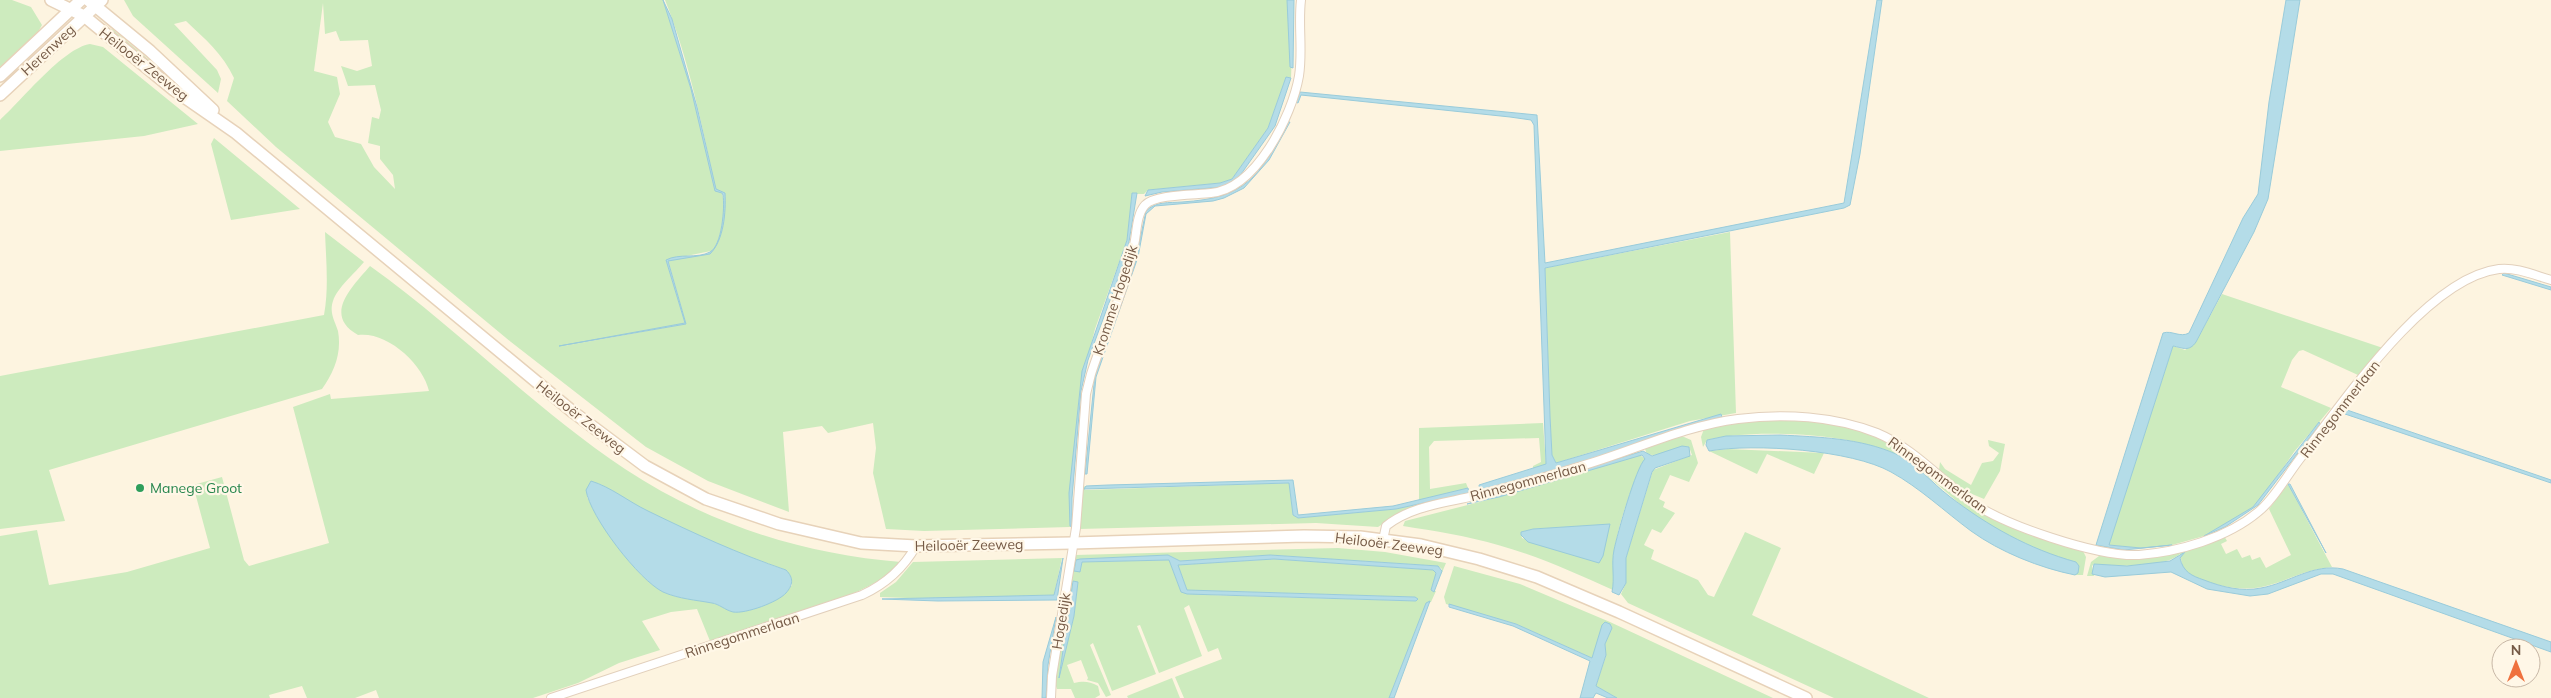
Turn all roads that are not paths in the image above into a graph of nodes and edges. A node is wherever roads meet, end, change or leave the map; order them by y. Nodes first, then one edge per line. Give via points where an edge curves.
1 (51, 0) edge
2 (81, 0) edge
3 (1301, 0) edge
4 (95, 2) edge
5 (71, 9) junction
6 (84, 16) junction
7 (0, 76) edge
8 (0, 95) edge
9 (236, 132) junction
10 (2551, 280) edge
11 (1383, 540) junction
12 (1073, 543) junction
13 (916, 546) junction
14 (551, 698) edge
15 (1051, 698) edge
16 (1806, 698) edge

1 - 5 street, Heilooër Zeeweg
2 - 5 street, Herenweg
3 - 12 street, Kromme Hogedijk via 1297,83 1284,120 1257,164 1244,180 1231,188 1215,193 1156,199 1142,210 1133,254 1088,384
4 - 6 street, Herenweg
4 - 9 street, Heilooër Zeeweg
5 - 6 street, Heilooër Zeeweg
5 - 7 street, Herenweg
6 - 8 street, Herenweg
6 - 9 street, Heilooër Zeeweg via 174,90
9 - 13 street, Heilooër Zeeweg via 573,412 645,466 706,499 770,522 861,543
10 - 11 street, Rinnegommerlaan via 2513,269 2496,270 2464,280 2445,293 2382,354 2260,511 2223,532 2172,550 2137,555 2114,554 2026,528 1973,503 1890,439 1857,426 1791,416 1744,418 1715,424 1582,466 1413,511 1386,526
11 - 12 street, Heilooër Zeeweg via 1304,536
11 - 16 street, Heilooër Zeeweg via 1453,552 1538,577
12 - 13 street, Heilooër Zeeweg
12 - 15 street, Hogedijk
13 - 14 street, Rinnegommerlaan via 892,577 862,594

